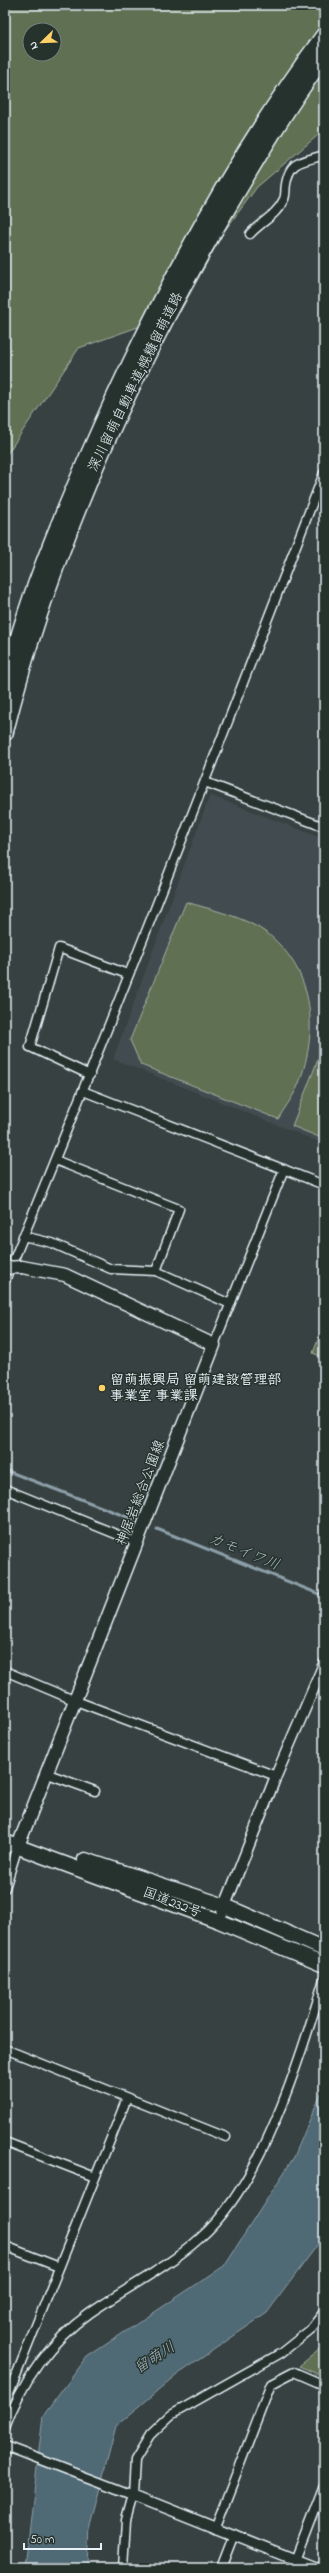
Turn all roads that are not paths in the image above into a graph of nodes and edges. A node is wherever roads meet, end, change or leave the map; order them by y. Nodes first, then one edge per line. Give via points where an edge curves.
1 (324, 35) edge
2 (324, 57) edge
3 (324, 155) edge
4 (250, 234) dead end
5 (324, 473) edge
6 (5, 688) edge
7 (5, 733) edge
8 (205, 782) junction
9 (324, 827) edge
10 (127, 974) junction
11 (90, 1075) junction
12 (83, 1091) junction
13 (55, 1160) junction
14 (284, 1169) junction
15 (324, 1185) edge
16 (24, 1236) junction
17 (5, 1268) edge
18 (156, 1271) junction
19 (5, 1281) edge
20 (230, 1304) junction
21 (214, 1345) junction
22 (5, 1489) edge
23 (138, 1543) junction
24 (324, 1664) edge
25 (5, 1671) edge
26 (76, 1701) junction
27 (48, 1774) junction
28 (276, 1776) junction
29 (95, 1791) dead end
30 (12, 1844) edge
31 (5, 1888) edge
32 (225, 1906) junction
33 (219, 1921) junction
34 (274, 1928) junction
35 (268, 1941) junction
36 (324, 1949) edge
37 (324, 1965) edge
38 (324, 1979) edge
39 (5, 2049) edge
40 (127, 2098) junction
41 (226, 2137) dead end
42 (5, 2142) edge
43 (95, 2177) junction
44 (5, 2246) edge
45 (59, 2267) junction
46 (324, 2312) edge
47 (324, 2385) edge
48 (5, 2404) edge
49 (5, 2428) edge
50 (5, 2446) edge
51 (324, 2485) edge
52 (130, 2494) junction
53 (215, 2529) junction
54 (234, 2534) junction
55 (293, 2564) edge
56 (123, 2568) edge
57 (221, 2568) edge
58 (316, 2568) edge

1 - 6 highway, 深川留萌自動車道;幌糠留萌道路 via 252,141 175,271 127,367 48,549
2 - 7 highway, 深川留萌自動車道;幌糠留萌道路 via 263,148 186,279 94,466 55,567
3 - 4 street via 296,162 290,168 285,198 267,221
5 - 8 street
8 - 9 street
8 - 10 street
10 - 11 street
10 - 11 street via 59,948 30,1047
11 - 12 street
12 - 13 street
12 - 14 street
13 - 16 street
13 - 18 street via 179,1209
14 - 15 street
14 - 20 street
16 - 18 street via 52,1243 111,1270
16 - 19 street
17 - 21 main road, bridge via 22,1267 65,1275
18 - 20 street
20 - 21 street
21 - 23 main road, 神居岩総合公園線
22 - 23 street
23 - 26 main road, 神居岩総合公園線
24 - 28 street
25 - 26 street
26 - 27 main road, 神居岩総合公園線
26 - 28 street
27 - 29 street
27 - 30 main road, 神居岩総合公園線
28 - 32 street
30 - 31 street
30 - 32 highway, 国道232号 via 44,1848
30 - 33 highway, 国道232号
32 - 33 street
32 - 34 highway, 国道232号
33 - 35 highway, 国道232号
34 - 35 highway
34 - 36 highway, 国道232号
35 - 37 highway, 国道232号
38 - 49 street via 298,2066 261,2150 232,2203 201,2238 71,2328 40,2360 19,2396
39 - 40 street
40 - 41 street
40 - 43 street
42 - 43 street
43 - 45 street
44 - 45 street
45 - 48 street
46 - 52 street via 310,2330 281,2354 171,2415 150,2434 135,2460
47 - 53 street via 294,2372 271,2384
50 - 52 street
51 - 55 street
52 - 53 street
52 - 56 street
53 - 54 street
54 - 55 street
54 - 57 street
55 - 58 street

